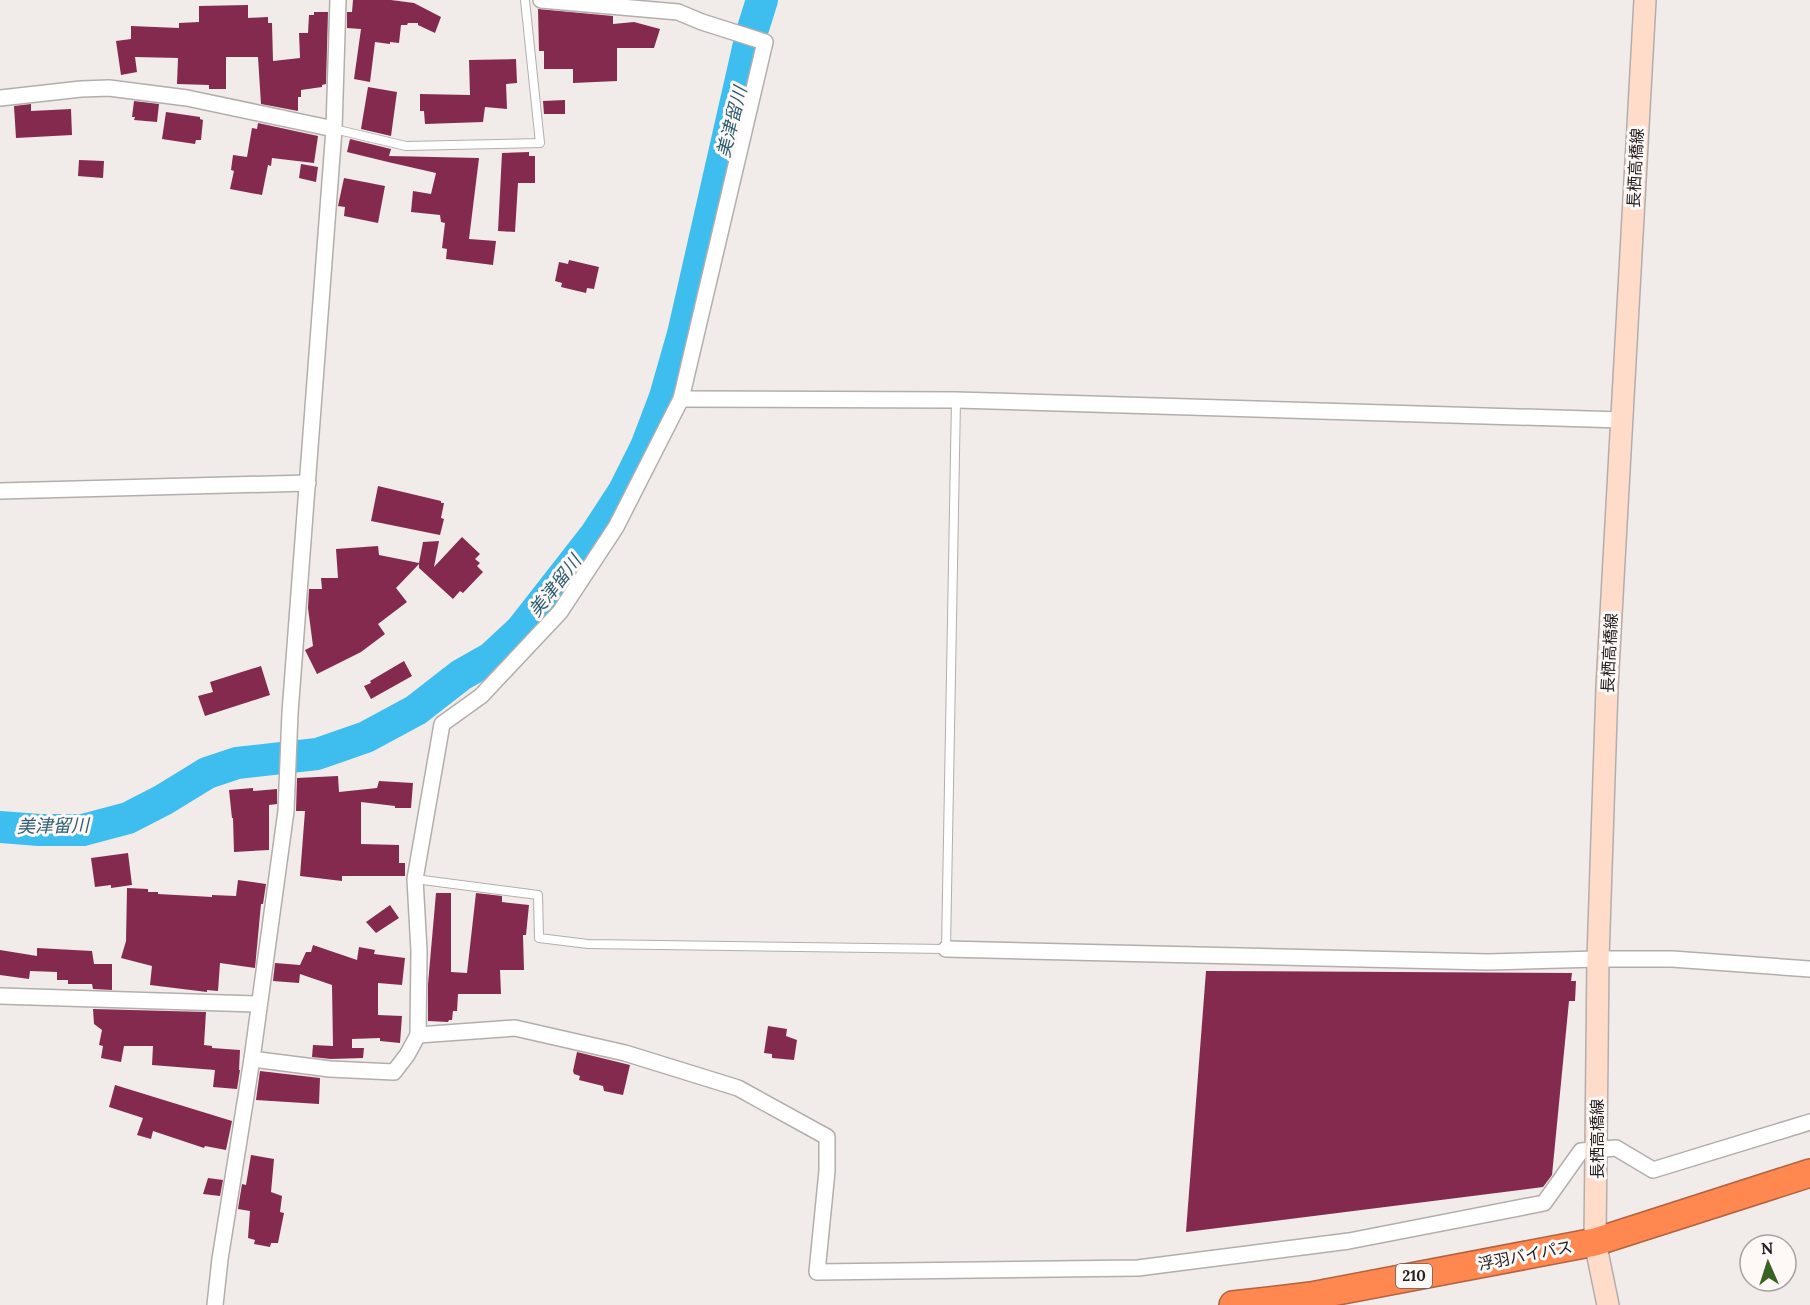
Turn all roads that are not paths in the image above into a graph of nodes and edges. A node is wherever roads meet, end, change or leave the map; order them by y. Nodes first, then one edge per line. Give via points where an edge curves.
1 (338, 0) edge
2 (525, 0) edge
3 (541, 0) edge
4 (1644, 0) edge
5 (680, 6) edge
6 (0, 98) edge
7 (334, 129) junction
8 (681, 399) junction
9 (956, 400) junction
10 (1621, 420) junction
11 (308, 483) junction
12 (0, 491) edge
13 (415, 879) junction
14 (946, 949) junction
15 (1598, 959) junction
16 (1810, 969) edge
17 (0, 996) edge
18 (258, 1004) junction
19 (418, 1035) junction
20 (252, 1059) junction
21 (1810, 1122) edge
22 (1596, 1149) junction
23 (1810, 1173) edge
24 (1596, 1242) junction
25 (215, 1305) edge
26 (1233, 1305) edge
27 (1608, 1305) edge

1 - 7 street
2 - 7 lane via 540,143 406,146
3 - 5 street
4 - 10 main road, 長栖高橋線
5 - 8 street via 702,22 765,42
6 - 7 street via 110,88 187,98
7 - 11 street
8 - 9 street
8 - 13 street via 616,527 560,612 481,696 442,724
9 - 10 street
9 - 14 lane
10 - 15 main road, 長栖高橋線
11 - 12 street
11 - 18 street via 286,811
13 - 14 lane via 538,895 539,938 588,944
13 - 19 street
14 - 15 street via 1477,962
15 - 16 street via 1672,959
15 - 22 main road, 長栖高橋線
17 - 18 street
18 - 20 street
19 - 20 street via 394,1072
19 - 22 street via 515,1028 625,1053 738,1088 826,1137 827,1171 816,1272 1138,1268 1349,1241 1544,1203 1581,1150
20 - 25 street
21 - 22 street via 1653,1170 1616,1148
22 - 24 main road, 長栖高橋線
23 - 24 highway, 浮羽バイパス / 210
24 - 26 highway, 浮羽バイパス / 210 via 1311,1296
24 - 27 main road, 長栖高橋線

